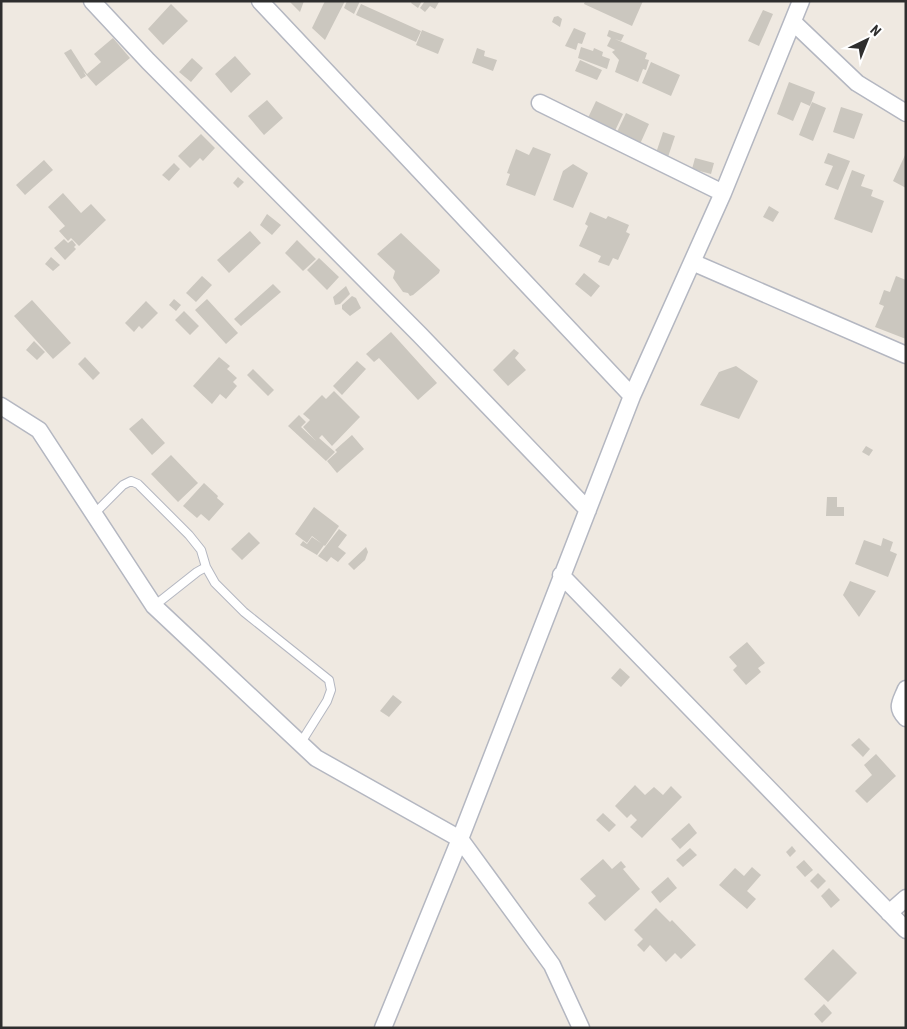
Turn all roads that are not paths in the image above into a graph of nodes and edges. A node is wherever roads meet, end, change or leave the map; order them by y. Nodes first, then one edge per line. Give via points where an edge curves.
1 (92, 1) edge
2 (260, 1) edge
3 (801, 1) edge
4 (793, 22) junction
5 (540, 103) dead end
6 (906, 113) edge
7 (723, 193) junction
8 (692, 262) junction
9 (906, 355) edge
10 (632, 396) junction
11 (1, 406) edge
12 (588, 510) junction
13 (94, 514) junction
14 (206, 567) junction
15 (561, 575) junction
16 (154, 606) junction
17 (906, 689) edge
18 (906, 718) edge
19 (300, 744) junction
20 (460, 839) junction
21 (906, 898) edge
22 (889, 913) junction
23 (906, 930) edge
24 (383, 1028) edge
25 (581, 1028) edge

1 - 12 street
2 - 10 street
3 - 4 street
4 - 6 street via 857,83
4 - 7 street
5 - 7 street
7 - 8 street
8 - 9 street
8 - 10 street
10 - 12 street
11 - 13 street via 39,430
12 - 15 street
13 - 14 lane via 123,485 131,481 138,484 190,535 201,550
13 - 16 street
14 - 16 lane
14 - 19 lane via 215,583 244,612 329,680 331,690 327,701
15 - 20 street
15 - 22 street
16 - 19 street
17 - 18 street via 899,706
19 - 20 street via 316,758
20 - 24 street
20 - 25 street via 552,965
21 - 22 street
22 - 23 street

